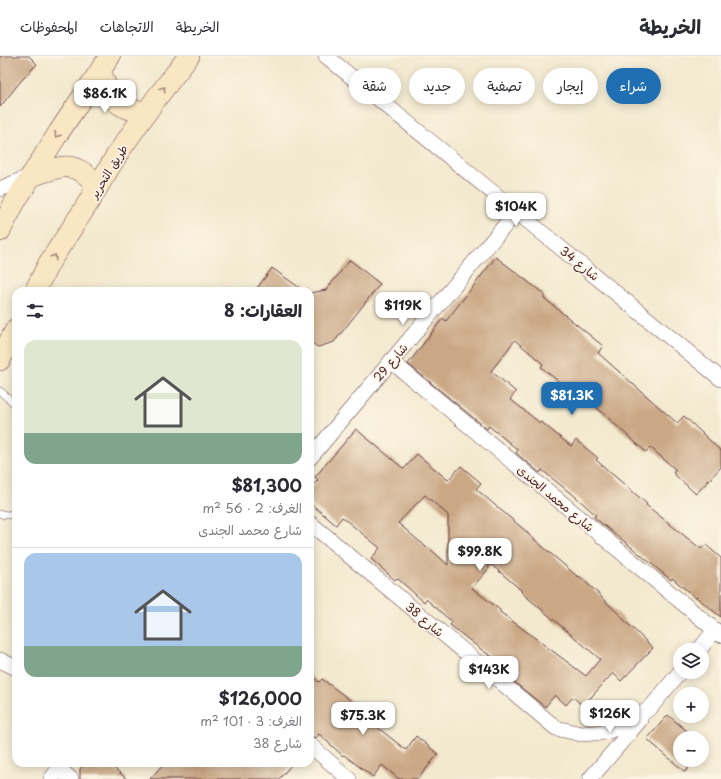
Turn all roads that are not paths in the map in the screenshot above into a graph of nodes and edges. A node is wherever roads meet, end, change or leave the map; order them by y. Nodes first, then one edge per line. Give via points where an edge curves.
1 (189, 56) edge
2 (326, 56) edge
3 (105, 63) edge
4 (146, 112) junction
5 (31, 176) junction
6 (0, 189) edge
7 (94, 193) junction
8 (517, 211) junction
9 (0, 231) edge
10 (37, 287) edge
11 (12, 337) edge
12 (0, 360) edge
13 (391, 361) junction
14 (721, 379) edge
15 (0, 391) edge
16 (12, 402) edge
17 (314, 453) edge
18 (0, 514) edge
19 (12, 514) edge
20 (314, 526) edge
21 (718, 633) edge
22 (707, 643) edge
23 (0, 660) edge
24 (12, 666) edge
25 (674, 679) edge
26 (650, 707) junction
27 (314, 749) edge
28 (58, 770) edge
29 (71, 779) edge
30 (349, 779) edge
31 (590, 779) edge

4 -> 1 street, طريق التحرير
2 - 8 street, شارع 34
3 - 4 street via 110,95 123,107
3 -> 5 street
4 - 7 street, طريق التحرير
5 - 6 street
5 - 7 street via 72,167 88,176 93,184
5 - 9 street
10 -> 7 street, طريق التحرير via 49,263
8 - 13 street, شارع 29
8 - 14 street, شارع 34
11 - 12 street
13 - 17 street, شارع 29
13 - 21 street, شارع محمد الجندى
15 - 16 lane
18 - 19 lane
20 - 26 street, شارع 38 via 556,728 581,734 606,732 630,723
21 - 22 street
23 - 24 street
25 - 26 street, شارع 38
26 - 31 street
27 - 30 street
28 - 29 street

